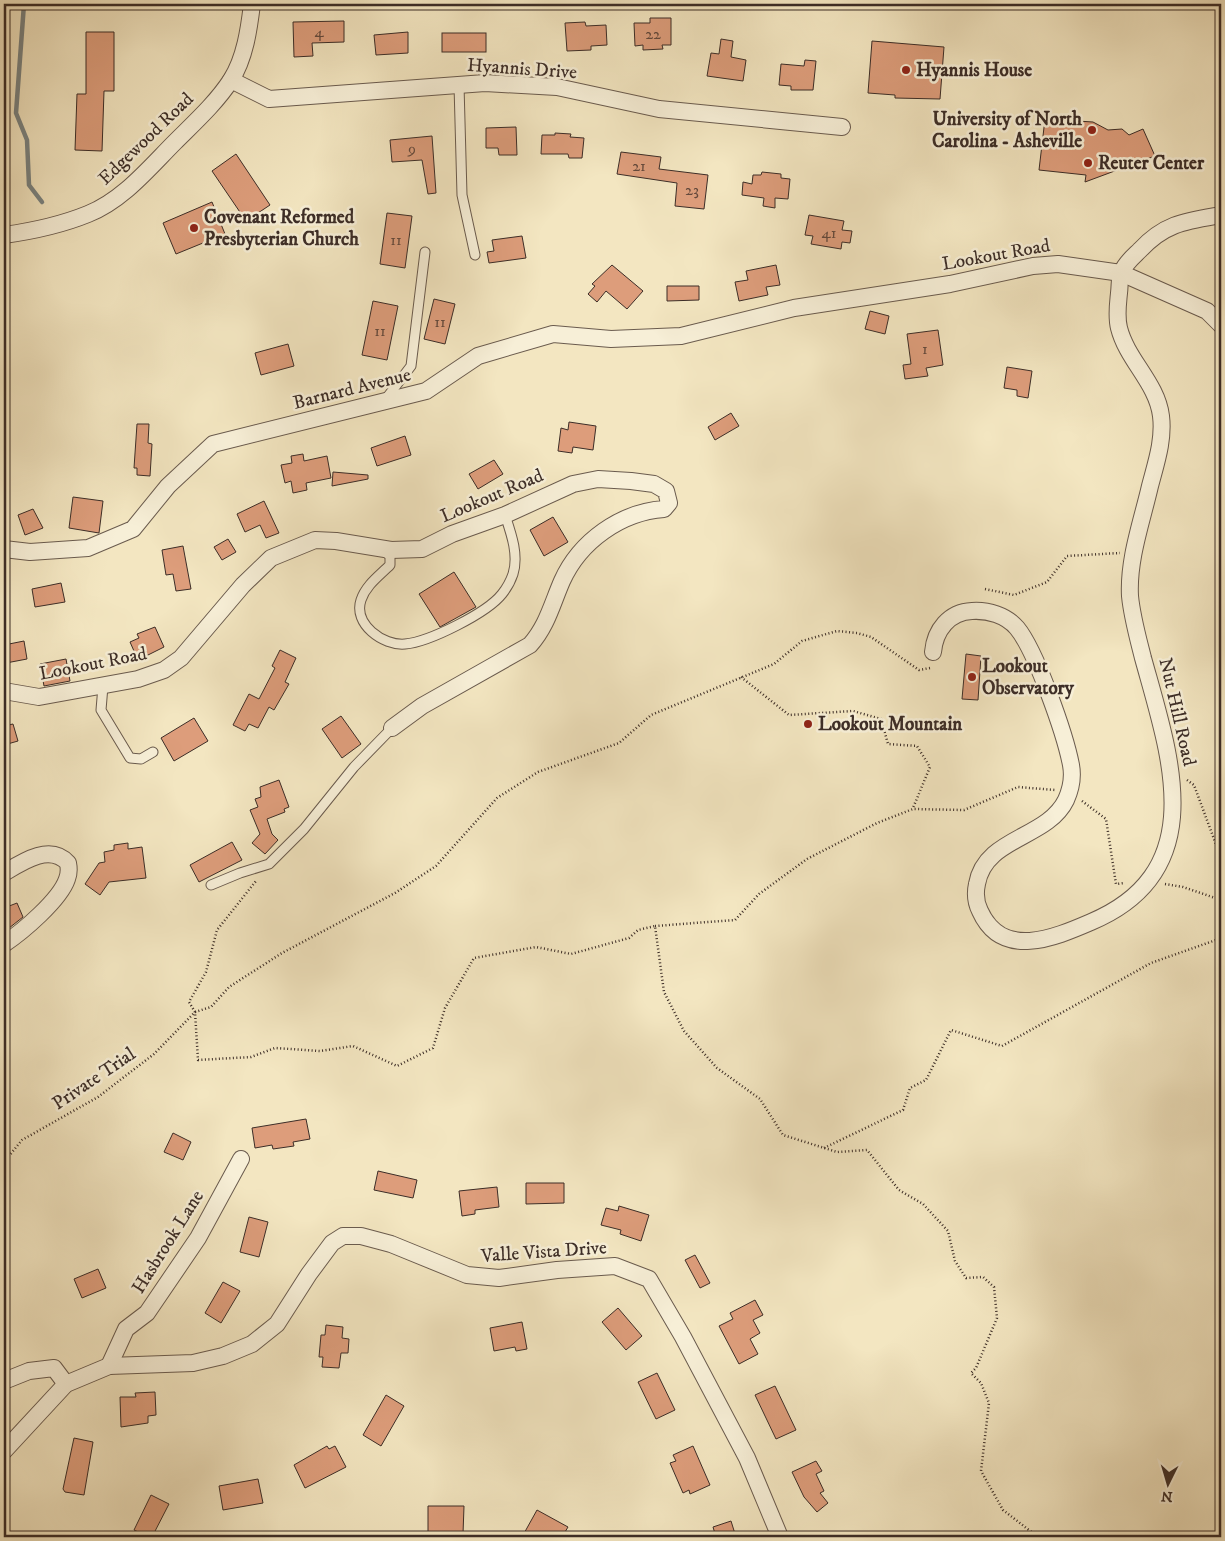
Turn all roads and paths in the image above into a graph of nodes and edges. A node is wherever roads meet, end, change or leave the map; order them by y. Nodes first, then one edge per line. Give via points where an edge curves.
1 (252, 4) edge
2 (231, 80) junction
3 (459, 85) junction
4 (842, 127) dead end
5 (1221, 215) edge
6 (4, 235) edge
7 (425, 252) dead end
8 (474, 255) dead end
9 (1121, 273) junction
10 (794, 308) joint
11 (1221, 325) edge
12 (383, 402) junction
13 (505, 514) junction
14 (381, 548) junction
15 (4, 549) edge
16 (1124, 552) dead end
17 (985, 589) dead end
18 (933, 652) joint
19 (741, 677) junction
20 (103, 686) junction
21 (4, 691) edge
22 (392, 728) joint
23 (153, 752) dead end
24 (1172, 773) junction
25 (1069, 791) junction
26 (913, 809) junction
27 (1221, 858) edge
28 (269, 864) junction
29 (4, 873) edge
30 (1150, 881) junction
31 (211, 885) dead end
32 (1221, 900) edge
33 (655, 926) junction
34 (1221, 943) edge
35 (4, 944) edge
36 (195, 1012) junction
37 (824, 1148) junction
38 (241, 1160) dead end
39 (4, 1162) edge
40 (110, 1366) junction
41 (4, 1381) edge
42 (66, 1384) junction
43 (4, 1451) edge
44 (780, 1537) edge
45 (1038, 1537) edge

1 - 2 street, Edgewood Road via 244,48
2 - 3 street, Hyannis Drive via 269,99
2 - 6 street, Edgewood Road via 205,113 151,168 106,205 64,223
3 - 4 street, Hyannis Drive via 485,83 556,87 659,108
3 - 8 lane via 462,194
5 - 9 street via 1176,223 1152,237
7 - 12 lane via 411,366
9 - 10 street, Lookout Road via 1058,264 1033,266 950,284
9 - 11 street, Lookout Road via 1207,311
9 - 24 street, Nut Hill Road via 1118,326 1160,411 1160,446 1133,556 1130,593
10 - 12 street, Barnard Avenue via 681,336 611,339 553,334 478,356 426,391
12 - 15 street, Barnard Avenue via 214,444 168,486 133,529 88,548 30,552
13 - 14 street, Lookout Road via 422,549
13 - 14 lane via 515,553 513,573 502,594 488,607 419,642 403,644 383,640 368,629 359,609 371,583 390,565 390,556
13 - 22 street, Lookout Road via 573,484 598,479 654,484 669,496 664,510 644,512 614,524 582,549 563,579 541,633 530,645 422,706
14 - 20 street, Lookout Road via 315,540 271,558 243,585 181,658 164,670
16 - 17 path via 1067,556 1047,582 1014,595
18 - 19 path, Private Trial via 933,666 919,670 871,637 837,631 802,641 774,664
18 - 25 street, Nut Hill Road via 934,638 940,627 963,612 990,612 1015,626 1027,645 1056,718 1071,768
19 - 26 path via 789,715 853,712 881,719 888,744 917,746 930,766
19 - 36 path, Private Trial via 651,715 620,743 538,772 497,798 436,866 395,894 282,953 229,987 211,1007
20 - 21 street, Lookout Road via 39,697
20 - 23 lane via 101,710 130,758 141,759
22 - 28 lane
24 - 27 path via 1194,784
24 - 30 street, Nut Hill Road via 1173,796 1167,838
25 - 26 path via 1018,787 964,810
25 - 30 path via 1106,819 1116,884
25 - 30 street, Nut Hill Road via 1058,812 992,855 984,866 976,889 976,902 990,927 1015,941 1031,942 1057,936 1126,904
26 - 33 path via 877,823 808,858 759,894 735,920
28 - 31 lane
28 - 36 path via 217,930 206,972 188,1002
29 - 35 street via 44,854 64,858 68,863 68,879 62,888 40,914
30 - 32 path via 1183,887
33 - 36 path via 638,930 629,938 571,954 536,947 474,958 445,1008 433,1048 396,1066 353,1046 320,1051 275,1048 250,1056 198,1060
33 - 37 path via 664,992 684,1031 717,1068 760,1099 782,1135
34 - 37 path via 1216,940 1152,963 1002,1046 951,1030 926,1080 910,1088 903,1110
36 - 39 path, Private Trial via 154,1054 98,1097 22,1140
37 - 45 path via 837,1152 867,1150 899,1190 922,1204 948,1231 955,1261 966,1278 983,1277 994,1287 997,1318 971,1373 981,1383 989,1403 981,1471 1002,1510
38 - 40 street, Hasbrook Lane via 198,1238 147,1313 126,1330
40 - 42 street, Valle Vista Drive
40 - 44 street, Valle Vista Drive via 193,1363 223,1356 252,1344 277,1324 332,1243 343,1236 361,1236 391,1244 467,1275 499,1278 615,1266 649,1279 747,1458
41 - 42 street via 28,1371 54,1368
42 - 43 street, Valle Vista Drive

